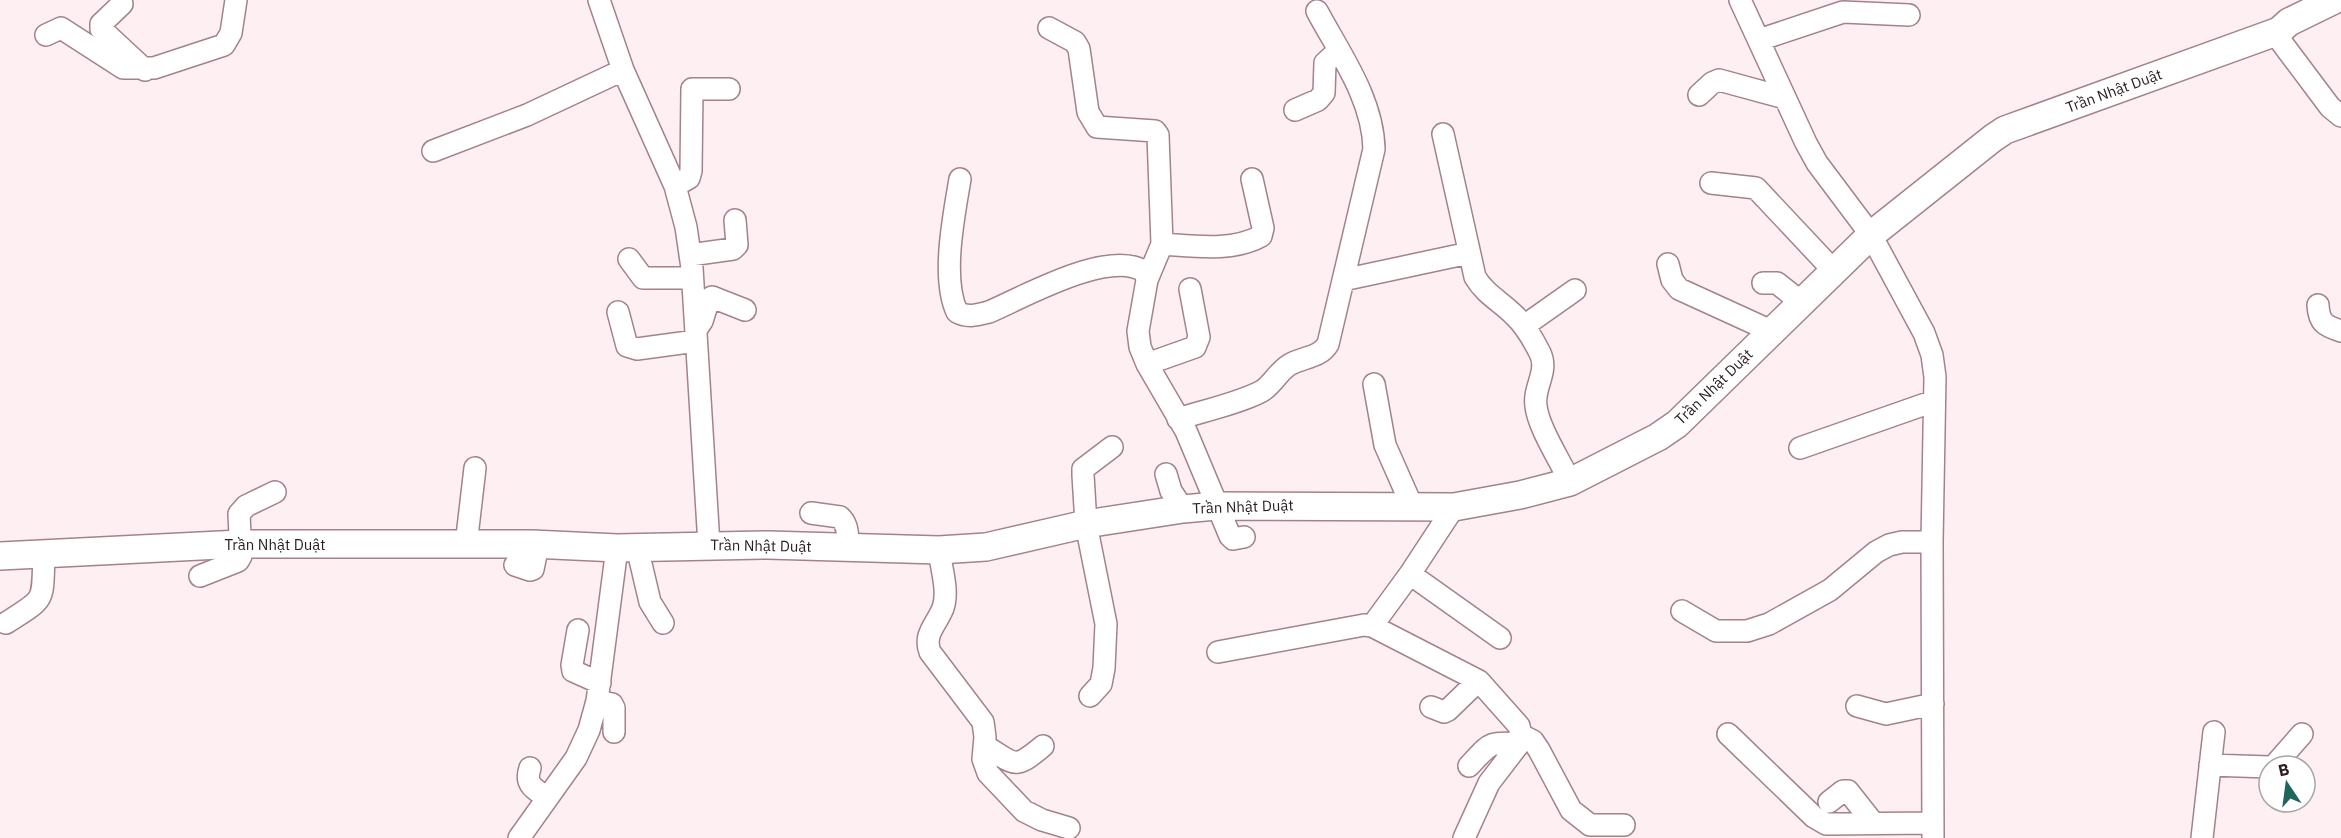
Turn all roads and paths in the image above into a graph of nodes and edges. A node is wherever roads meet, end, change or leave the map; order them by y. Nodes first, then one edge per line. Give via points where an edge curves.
1 (236, 0) edge
2 (599, 0) edge
3 (1740, 0) edge
4 (2334, 0) edge
5 (122, 4) dead end
6 (1317, 11) dead end
7 (1909, 15) dead end
8 (1049, 28) dead end
9 (2279, 32) junction
10 (46, 35) dead end
11 (1759, 40) junction
12 (1338, 51) junction
13 (146, 70) junction
14 (622, 70) junction
15 (729, 89) dead end
16 (1699, 95) dead end
17 (1785, 98) junction
18 (1295, 110) dead end
19 (2341, 116) edge
20 (1443, 134) dead end
21 (433, 151) dead end
22 (960, 179) dead end
23 (1252, 179) dead end
24 (1711, 183) dead end
25 (675, 186) junction
26 (735, 220) dead end
27 (1871, 235) junction
28 (1162, 244) junction
29 (1469, 253) junction
30 (690, 255) junction
31 (629, 259) dead end
32 (1668, 264) dead end
33 (1833, 270) junction
34 (692, 278) junction
35 (1147, 280) junction
36 (1343, 280) junction
37 (1763, 283) dead end
38 (1190, 289) dead end
39 (1575, 290) dead end
40 (1801, 302) junction
41 (2318, 305) dead end
42 (745, 310) dead end
43 (618, 312) dead end
44 (1524, 326) junction
45 (1771, 331) junction
46 (2341, 331) edge
47 (696, 335) junction
48 (1147, 363) junction
49 (1374, 384) dead end
50 (1934, 401) junction
51 (1178, 418) junction
52 (1112, 447) dead end
53 (1800, 448) dead end
54 (475, 468) dead end
55 (1166, 474) dead end
56 (1570, 482) junction
57 (275, 492) dead end
58 (1216, 506) junction
59 (1412, 506) junction
60 (1454, 507) junction
61 (1183, 509) junction
62 (811, 513) dead end
63 (1086, 524) junction
64 (1244, 537) dead end
65 (1932, 542) junction
66 (240, 544) junction
67 (466, 545) junction
68 (538, 545) junction
69 (710, 545) junction
70 (627, 547) junction
71 (849, 548) junction
72 (939, 550) junction
73 (44, 554) junction
74 (0, 556) edge
75 (515, 565) dead end
76 (1410, 574) junction
77 (200, 576) dead end
78 (1682, 611) dead end
79 (6, 623) dead end
80 (663, 623) dead end
81 (1372, 626) junction
82 (578, 630) dead end
83 (1500, 638) dead end
84 (1218, 652) dead end
85 (1478, 681) junction
86 (598, 692) junction
87 (1090, 696) dead end
88 (1933, 704) junction
89 (1857, 706) dead end
90 (1431, 707) dead end
91 (614, 732) dead end
92 (2214, 732) dead end
93 (1728, 734) dead end
94 (2302, 734) dead end
95 (1520, 739) junction
96 (985, 746) junction
97 (1042, 746) dead end
98 (2284, 754) edge
99 (2210, 765) junction
100 (1469, 766) dead end
101 (2257, 767) edge
102 (530, 768) dead end
103 (547, 798) junction
104 (1828, 802) dead end
105 (1874, 824) junction
106 (1624, 825) dead end
107 (1069, 828) dead end
108 (1933, 830) edge
109 (1830, 832) edge
110 (519, 838) edge
111 (1464, 838) edge
112 (2202, 838) edge

1 - 13 street via 231,33 224,45
2 - 14 street
3 - 11 street
4 - 9 main road, Trần Nhật Duật via 2289,22
5 - 13 street via 100,29
6 - 12 street
7 - 11 street via 1843,12
8 - 28 street via 1075,42 1079,49 1088,112 1097,127 1155,131 1158,135
9 - 19 street via 2282,43
9 - 27 main road, Trần Nhật Duật via 2005,130
10 - 13 street via 61,28 123,68
11 - 17 street
12 - 18 street via 1324,63 1324,93 1318,100
12 - 36 street via 1368,109 1374,139
14 - 21 street via 527,115
14 - 25 street
15 - 25 street via 692,88 691,171 689,178
16 - 17 street via 1719,80
17 - 27 street via 1817,163
20 - 29 street
22 - 35 street via 950,243 951,293 957,312 965,316 989,312 1101,266 1135,265 1145,272
23 - 28 street via 1263,228 1261,236 1212,247
24 - 33 street via 1756,188
25 - 30 street
26 - 30 street via 737,246
27 - 33 main road, Trần Nhật Duật
27 - 50 street via 1924,333 1932,356
28 - 35 street
29 - 36 street
29 - 44 street via 1483,290
30 - 34 street
31 - 34 street via 643,278
32 - 45 street via 1679,289
33 - 40 main road, Trần Nhật Duật
34 - 47 street
35 - 48 street via 1138,331
36 - 51 street via 1325,350 1290,364 1255,394
37 - 40 street via 1777,283
38 - 48 street via 1199,337 1195,346
39 - 44 street
40 - 45 main road, Trần Nhật Duật
41 - 46 street via 2319,319 2325,326
42 - 47 street via 712,297
43 - 47 street via 627,346 637,349
44 - 56 street via 1543,362 1536,396 1538,416
45 - 56 main road, Trần Nhật Duật via 1677,424
47 - 69 street
48 - 51 street
49 - 59 street via 1386,446
50 - 53 street
50 - 65 street
51 - 58 street
52 - 63 street via 1083,468
54 - 67 street
55 - 61 street
56 - 60 main road, Trần Nhật Duật
57 - 66 street via 246,506 239,514
58 - 59 main road, Trần Nhật Duật
58 - 61 main road, Trần Nhật Duật
58 - 64 street via 1230,536
59 - 60 main road, Trần Nhật Duật
60 - 76 street
61 - 63 main road, Trần Nhật Duật
62 - 71 street via 840,517 846,525
63 - 72 main road, Trần Nhật Duật via 986,547
63 - 87 street via 1106,635 1101,684
65 - 78 street via 1889,545 1830,590 1747,632 1716,631
65 - 88 street
66 - 67 main road, Trần Nhật Duật
66 - 73 main road, Trần Nhật Duật
66 - 77 street via 242,556 238,561
67 - 68 main road, Trần Nhật Duật
68 - 70 main road, Trần Nhật Duật
68 - 75 street via 533,569
69 - 70 main road, Trần Nhật Duật
69 - 71 main road, Trần Nhật Duật
70 - 80 street
70 - 86 street
71 - 72 main road, Trần Nhật Duật
72 - 96 street via 945,602 927,636 927,644 983,722
73 - 74 main road, Trần Nhật Duật
73 - 79 street via 43,596
76 - 81 street
76 - 83 street
81 - 84 street
81 - 85 street
82 - 86 street via 573,671
85 - 90 street via 1449,710
85 - 95 street via 1519,726
86 - 91 street via 614,708
86 - 103 street via 589,730 576,758
88 - 89 street via 1886,714
88 - 108 street
92 - 99 street
93 - 109 street
94 - 98 street
95 - 100 street via 1490,744
95 - 106 street via 1533,741 1571,810 1590,825
95 - 111 street via 1489,783
96 - 97 street via 1015,763 1023,762
96 - 107 street via 983,759 988,773 1024,811
99 - 101 street
99 - 112 street
102 - 103 street via 529,784
103 - 110 street
104 - 105 street via 1848,791
105 - 108 street
105 - 109 street

